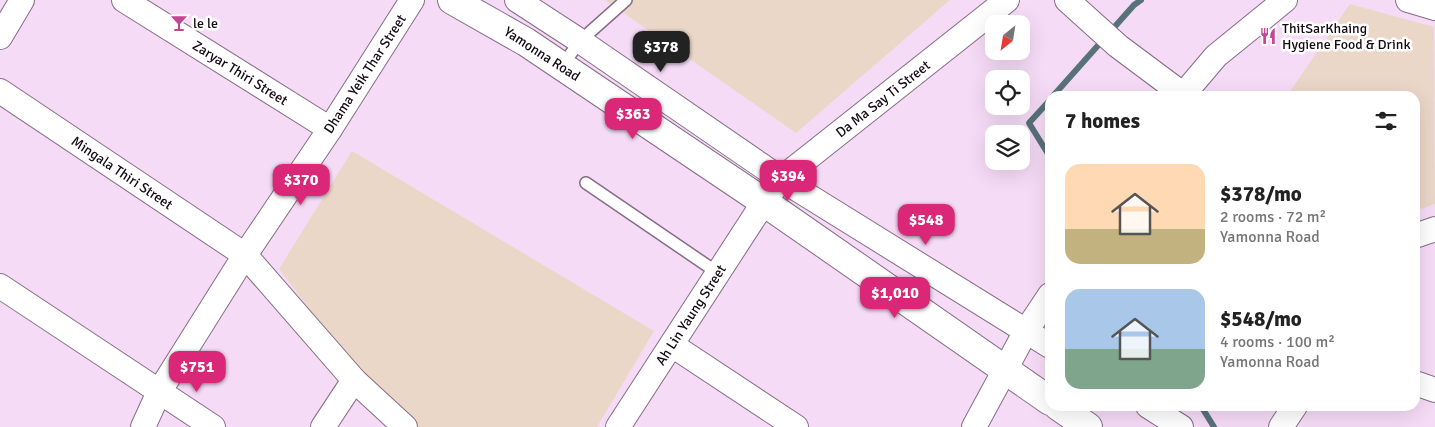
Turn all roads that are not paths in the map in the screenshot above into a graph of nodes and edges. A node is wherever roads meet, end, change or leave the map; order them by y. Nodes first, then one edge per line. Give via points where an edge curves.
1 (22, 0) edge
2 (124, 0) edge
3 (412, 0) edge
4 (452, 0) edge
5 (478, 0) edge
6 (517, 0) edge
7 (626, 0) edge
8 (1008, 0) edge
9 (1067, 0) edge
10 (1285, 0) edge
11 (1408, 0) edge
12 (1435, 8) edge
13 (0, 37) edge
14 (580, 41) junction
15 (526, 42) junction
16 (562, 66) junction
17 (0, 91) edge
18 (1176, 91) edge
19 (1187, 91) edge
20 (330, 129) junction
21 (781, 179) junction
22 (586, 183) dead end
23 (764, 202) junction
24 (245, 255) junction
25 (718, 273) junction
26 (0, 286) edge
27 (1045, 302) edge
28 (1026, 331) junction
29 (1045, 343) edge
30 (672, 344) junction
31 (1005, 370) junction
32 (354, 380) junction
33 (1420, 384) edge
34 (1435, 390) edge
35 (160, 392) junction
36 (1045, 398) edge
37 (1065, 411) edge
38 (1156, 411) edge
39 (1292, 411) edge
40 (143, 427) edge
41 (214, 427) edge
42 (322, 427) edge
43 (405, 427) edge
44 (618, 427) edge
45 (796, 427) edge
46 (974, 427) edge
47 (1088, 427) edge
48 (1181, 427) edge
49 (1281, 427) edge

1 - 13 street
2 - 20 street, Zaryar Thiri Street
3 - 20 street, Dhama Yeik Thar Street
4 - 15 main road, Yamonna Road
5 - 15 main road
6 - 14 street
7 - 14 lane
8 - 21 street, Da Ma Say Ti Street
9 - 18 street via 1118,46
10 - 19 street via 1216,56
11 - 12 street
14 - 16 lane
14 - 21 street
15 - 16 main road, Yamonna Road
16 - 23 main road, Yamonna Road
17 - 24 street, Mingala Thiri Street
20 - 24 street, Dhama Yeik Thar Street
21 - 23 street, Da Ma Say Ti Street
21 - 28 street
22 - 25 lane
23 - 25 street, Ah Lin Yaung Street
23 - 31 main road, Yamonna Road
24 - 32 street, Mingala Thiri Street
24 - 35 street, Dhama Yeik Thar Street
25 - 30 street, Ah Lin Yaung Street
26 - 35 street
27 - 28 street
28 - 29 street
28 - 31 street
30 - 44 street, Ah Lin Yaung Street
30 - 45 street
31 - 36 main road, Yamonna Road
31 - 46 street
32 - 42 street
32 - 43 street, Mingala Thiri Street
33 - 34 street
35 - 40 street, Dhama Yeik Thar Street
35 - 41 street
37 - 47 main road
38 - 48 street
39 - 49 street

